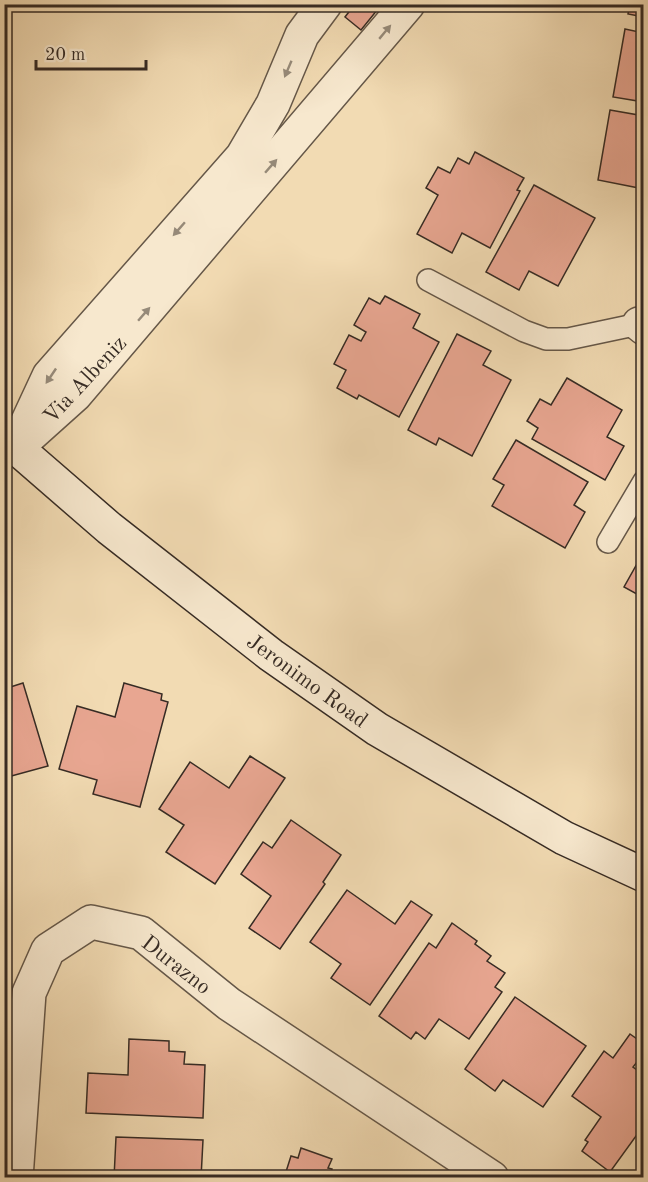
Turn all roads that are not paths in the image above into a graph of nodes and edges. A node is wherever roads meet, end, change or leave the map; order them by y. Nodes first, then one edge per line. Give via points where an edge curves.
1 (325, 4) edge
2 (408, 4) edge
3 (428, 280) dead end
4 (642, 324) edge
5 (11, 442) edge
6 (644, 481) edge
7 (608, 542) dead end
8 (644, 875) edge
9 (16, 1178) edge
10 (492, 1178) edge

1 -> 5 street, Via Albeniz via 302,35 273,104 242,157 49,376
5 -> 2 street, Via Albeniz via 75,395
3 - 4 lane via 546,339 568,339
5 - 8 street, Jeronimo Road via 109,528 271,656 377,729 564,838
6 - 7 lane
9 - 10 street, Durazno via 29,993 48,950 91,922 141,933 229,1004

